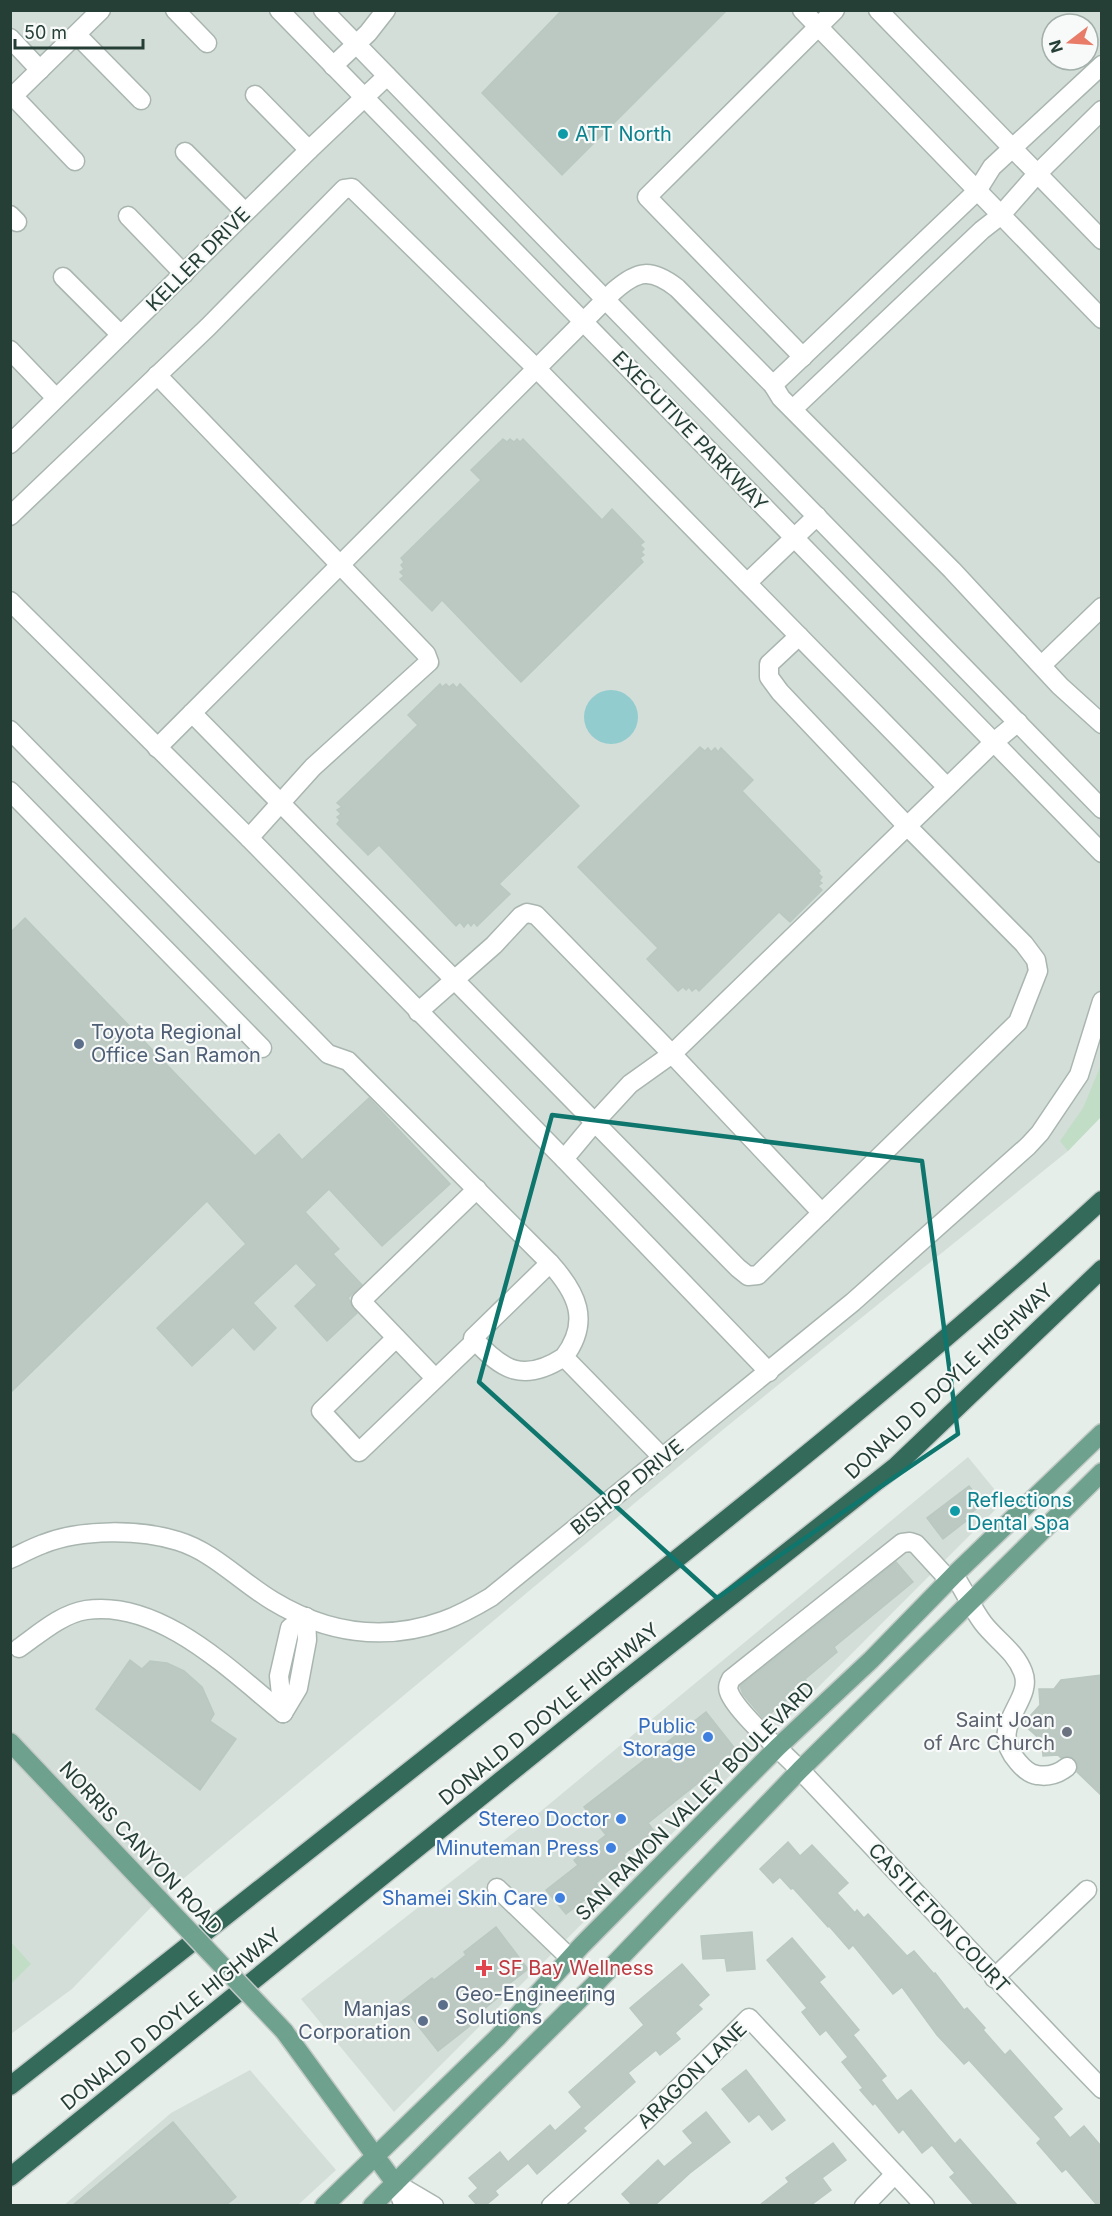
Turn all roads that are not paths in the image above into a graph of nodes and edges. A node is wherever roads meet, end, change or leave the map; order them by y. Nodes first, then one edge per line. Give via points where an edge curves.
1 (101, 10) edge
2 (175, 10) edge
3 (279, 10) edge
4 (322, 10) edge
5 (386, 10) edge
6 (802, 10) edge
7 (835, 10) edge
8 (878, 10) edge
9 (819, 26) junction
10 (77, 35) junction
11 (10, 38) edge
12 (207, 43) dead end
13 (355, 44) junction
14 (1101, 65) edge
15 (333, 66) junction
16 (40, 70) junction
17 (387, 76) junction
18 (255, 95) dead end
19 (12, 97) edge
20 (364, 98) junction
21 (141, 100) dead end
22 (1101, 110) edge
23 (1014, 149) junction
24 (309, 150) junction
25 (185, 152) dead end
26 (75, 161) dead end
27 (1037, 174) junction
28 (977, 191) junction
29 (245, 213) junction
30 (128, 216) dead end
31 (1000, 216) junction
32 (1101, 240) edge
33 (184, 274) junction
34 (63, 277) dead end
35 (606, 299) junction
36 (1101, 319) edge
37 (583, 322) junction
38 (121, 335) junction
39 (10, 350) edge
40 (803, 357) junction
41 (537, 369) junction
42 (157, 375) junction
43 (773, 384) junction
44 (56, 398) junction
45 (793, 409) junction
46 (10, 444) edge
47 (10, 516) edge
48 (817, 516) junction
49 (794, 538) junction
50 (339, 565) junction
51 (747, 583) junction
52 (10, 601) edge
53 (1101, 607) edge
54 (799, 636) junction
55 (1042, 665) junction
56 (192, 713) junction
57 (1018, 722) junction
58 (1101, 724) edge
59 (10, 730) edge
60 (994, 742) junction
61 (157, 748) junction
62 (947, 787) junction
63 (10, 791) edge
64 (280, 802) junction
65 (1101, 808) edge
66 (907, 826) junction
67 (249, 838) junction
68 (1101, 853) edge
69 (455, 981) junction
70 (1101, 1001) edge
71 (418, 1012) junction
72 (262, 1048) dead end
73 (672, 1054) junction
74 (595, 1122) junction
75 (564, 1159) junction
76 (477, 1188) junction
77 (1101, 1200) edge
78 (822, 1214) junction
79 (550, 1263) junction
80 (1101, 1269) edge
81 (396, 1338) junction
82 (475, 1341) junction
83 (564, 1357) junction
84 (769, 1372) junction
85 (435, 1378) junction
86 (1101, 1433) edge
87 (663, 1458) junction
88 (1101, 1472) edge
89 (10, 1559) edge
90 (952, 1577) junction
91 (971, 1602) junction
92 (306, 1617) junction
93 (19, 1648) dead end
94 (10, 1742) edge
95 (778, 1747) junction
96 (1067, 1767) dead end
97 (800, 1770) junction
98 (496, 1888) dead end
99 (1088, 1890) dead end
100 (570, 1958) junction
101 (994, 1978) junction
102 (10, 2086) edge
103 (1101, 2089) edge
104 (375, 2155) junction
105 (895, 2174) junction
106 (10, 2177) edge
107 (395, 2183) junction
108 (324, 2205) edge
109 (372, 2205) edge
110 (404, 2205) edge
111 (434, 2205) edge
112 (551, 2205) edge
113 (864, 2205) edge
114 (925, 2205) edge

1 - 10 street
2 - 12 street
3 - 15 street, EXECUTIVE PARKWAY
4 - 13 street, EXECUTIVE PARKWAY
5 - 13 street
6 - 9 street
7 - 9 street
8 - 23 street
9 - 28 street
9 - 40 street via 647,197
10 - 16 street
10 - 21 street
11 - 16 street
13 - 15 street
13 - 17 street, EXECUTIVE PARKWAY
14 - 23 street
15 - 20 street, EXECUTIVE PARKWAY
16 - 19 street
17 - 20 street, KELLER DRIVE
17 - 35 street, EXECUTIVE PARKWAY
18 - 24 street
19 - 26 street
20 - 24 street, KELLER DRIVE
20 - 37 street, EXECUTIVE PARKWAY
22 - 27 street
23 - 27 street
23 - 28 street via 992,167
24 - 29 street, KELLER DRIVE
25 - 29 street
27 - 31 street
27 - 32 street
28 - 31 street
28 - 40 street
29 - 33 street, KELLER DRIVE
30 - 33 street
31 - 36 street
31 - 45 street
33 - 38 street, KELLER DRIVE
34 - 38 street
35 - 37 street
35 - 43 street via 630,277 642,274 664,279
35 - 48 street, EXECUTIVE PARKWAY
37 - 41 street
37 - 49 street, EXECUTIVE PARKWAY
38 - 44 street, KELLER DRIVE
39 - 44 street
40 - 43 street
41 - 42 street via 352,188 344,189
41 - 50 street
41 - 51 street
42 - 47 street
42 - 50 street
43 - 45 street
44 - 46 street, KELLER DRIVE
45 - 55 street
48 - 49 street
48 - 57 street, EXECUTIVE PARKWAY
49 - 51 street
49 - 60 street, EXECUTIVE PARKWAY
50 - 56 street
50 - 64 street via 426,654 429,662
51 - 54 street
52 - 61 street
53 - 55 street
54 - 62 street
54 - 66 street via 769,664 769,677
55 - 58 street
56 - 61 street
56 - 64 street
57 - 60 street
57 - 65 street, EXECUTIVE PARKWAY
59 - 76 street via 328,1054 348,1061
60 - 62 street
60 - 68 street, EXECUTIVE PARKWAY
61 - 67 street
62 - 66 street
63 - 72 street
64 - 67 street
64 - 69 street
66 - 73 street
66 - 78 street via 1024,944 1036,960 1038,971 1018,1022
67 - 71 street
69 - 71 street
69 - 73 street via 521,915 536,915
69 - 74 street
70 - 84 street, BISHOP DRIVE via 1079,1075 1040,1133 931,1234
71 - 75 street
73 - 74 street via 630,1084
73 - 78 street
74 - 75 street
74 - 78 street via 748,1276 759,1275
75 - 84 street
76 - 79 street
76 - 81 street via 361,1301
77 - 102 highway, DONALD D DOYLE HIGHWAY via 899,1379 764,1491
79 - 82 street via 472,1338
79 - 83 street via 567,1282 578,1307 573,1345
80 - 106 highway, DONALD D DOYLE HIGHWAY via 896,1466
81 - 85 street
81 - 85 street via 321,1411 359,1452
82 - 83 street via 497,1363 511,1369 541,1368
82 - 85 street
83 - 87 street
84 - 87 street, BISHOP DRIVE
86 - 90 main road, SAN RAMON VALLEY BOULEVARD
87 - 92 street, BISHOP DRIVE via 492,1597 445,1621 418,1629 366,1633 342,1630
88 - 91 main road
89 - 92 street, BISHOP DRIVE via 44,1543 92,1533 118,1532 178,1541 214,1559 273,1601
90 - 91 street
90 - 95 main road, SAN RAMON VALLEY BOULEVARD
90 - 95 street, CASTLETON COURT via 916,1544 902,1543 731,1679 729,1693 748,1719
91 - 96 street via 982,1622 1015,1656 1025,1675 1025,1688 1010,1719 1006,1740 1014,1757 1034,1775 1051,1775
91 - 97 main road
92 - 93 street via 307,1640 298,1688 283,1713 213,1656 172,1628 143,1616 86,1610 62,1618
94 - 104 main road, NORRIS CANYON ROAD, bridge via 284,2031
95 - 97 street, CASTLETON COURT
95 - 100 main road, SAN RAMON VALLEY BOULEVARD
97 - 101 street, CASTLETON COURT
97 - 107 main road via 599,1980
98 - 100 street
99 - 101 street
100 - 104 main road, SAN RAMON VALLEY BOULEVARD via 498,2037
101 - 103 street, CASTLETON COURT
104 - 107 main road, NORRIS CANYON ROAD
104 - 108 main road, SAN RAMON VALLEY BOULEVARD
105 - 112 street, ARAGON LANE via 749,2018 645,2121
105 - 113 street
105 - 114 street, ARAGON LANE
107 - 109 main road
107 - 110 street, NORRIS CANYON ROAD
107 - 111 street, NORRIS CANYON ROAD

